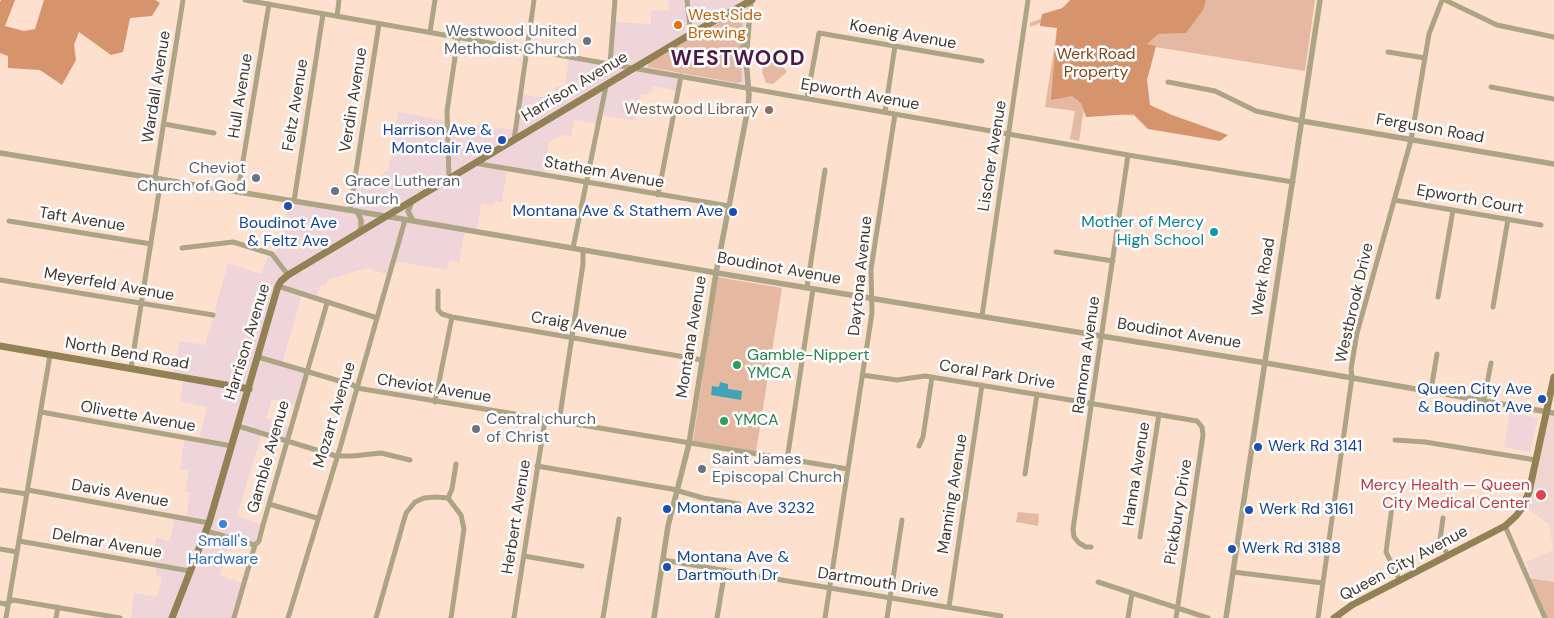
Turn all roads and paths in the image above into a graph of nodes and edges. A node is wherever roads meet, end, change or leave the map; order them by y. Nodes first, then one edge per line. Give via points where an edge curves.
1 (184, 0) edge
2 (245, 0) edge
3 (339, 0) edge
4 (435, 0) edge
5 (534, 0) edge
6 (615, 0) edge
7 (687, 0) edge
8 (751, 0) edge
9 (1028, 0) edge
10 (1320, 0) edge
11 (1443, 0) edge
12 (271, 3) edge
13 (734, 10) junction
14 (323, 14) junction
15 (337, 16) junction
16 (748, 19) junction
17 (379, 24) junction
18 (430, 32) junction
19 (691, 34) junction
20 (458, 37) junction
21 (1554, 37) edge
22 (895, 46) junction
23 (526, 49) junction
24 (1388, 52) dead end
25 (1425, 58) junction
26 (982, 61) dead end
27 (610, 64) junction
28 (634, 68) junction
29 (681, 76) junction
30 (1168, 82) dead end
31 (606, 86) junction
32 (1491, 87) dead end
33 (748, 88) junction
34 (807, 98) junction
35 (1554, 99) edge
36 (885, 112) junction
37 (895, 114) junction
38 (1302, 121) junction
39 (164, 124) junction
40 (214, 133) dead end
41 (1008, 134) junction
42 (514, 140) junction
43 (1411, 140) junction
44 (0, 153) edge
45 (1128, 155) junction
46 (474, 164) junction
47 (1554, 164) edge
48 (825, 170) dead end
49 (158, 178) junction
50 (449, 178) junction
51 (1293, 182) junction
52 (586, 183) junction
53 (238, 192) junction
54 (658, 195) junction
55 (1394, 200) junction
56 (294, 201) junction
57 (412, 201) junction
58 (729, 206) junction
59 (350, 210) junction
60 (1453, 210) junction
61 (357, 211) junction
62 (387, 217) junction
63 (1508, 219) junction
64 (405, 220) junction
65 (9, 221) dead end
66 (413, 221) junction
67 (1541, 225) dead end
68 (358, 234) junction
69 (150, 244) junction
70 (182, 248) dead end
71 (573, 248) junction
72 (583, 250) junction
73 (1056, 252) dead end
74 (1113, 261) junction
75 (716, 273) junction
76 (288, 275) junction
77 (0, 280) edge
78 (278, 286) junction
79 (810, 288) junction
80 (438, 291) dead end
81 (1438, 297) dead end
82 (871, 298) junction
83 (142, 303) junction
84 (327, 303) junction
85 (1493, 307) dead end
86 (213, 315) dead end
87 (982, 316) junction
88 (452, 317) junction
89 (377, 318) junction
90 (1102, 336) junction
91 (572, 338) junction
92 (0, 346) edge
93 (50, 354) junction
94 (1437, 354) dead end
95 (258, 357) junction
96 (702, 360) junction
97 (1266, 362) junction
98 (1491, 363) dead end
99 (131, 368) junction
100 (307, 371) junction
101 (862, 375) junction
102 (932, 377) junction
103 (1352, 377) junction
104 (1554, 377) edge
105 (982, 385) junction
106 (356, 388) junction
107 (249, 389) junction
108 (1431, 390) junction
109 (1037, 394) junction
110 (1484, 400) junction
111 (435, 402) junction
112 (1092, 403) junction
113 (41, 412) junction
114 (1550, 412) edge
115 (1159, 414) junction
116 (1188, 419) joint
117 (544, 420) junction
118 (559, 422) junction
119 (238, 426) junction
120 (287, 440) junction
121 (1395, 440) dead end
122 (689, 444) junction
123 (232, 446) junction
124 (919, 446) dead end
125 (336, 456) junction
126 (410, 460) dead end
127 (787, 460) junction
128 (1536, 460) junction
129 (456, 464) dead end
130 (537, 466) junction
131 (848, 470) junction
132 (1025, 474) dead end
133 (0, 490) edge
134 (678, 490) junction
135 (27, 492) junction
136 (448, 498) junction
137 (1393, 499) dead end
138 (269, 504) junction
139 (739, 504) dead end
140 (317, 518) junction
141 (1443, 518) dead end
142 (618, 520) dead end
143 (902, 520) dead end
144 (209, 523) junction
145 (1505, 526) junction
146 (206, 530) junction
147 (1140, 537) dead end
148 (19, 541) junction
149 (256, 545) junction
150 (1091, 547) dead end
151 (0, 549) edge
152 (17, 552) junction
153 (524, 556) junction
154 (1448, 556) junction
155 (663, 560) junction
156 (582, 566) dead end
157 (725, 570) junction
158 (190, 571) junction
159 (1233, 572) junction
160 (740, 573) dead end
161 (752, 575) dead end
162 (1400, 581) junction
163 (1098, 582) dead end
164 (1322, 583) junction
165 (830, 588) junction
166 (1132, 593) junction
167 (890, 598) junction
168 (9, 601) junction
169 (0, 603) edge
170 (58, 607) junction
171 (948, 607) junction
172 (1177, 608) junction
173 (980, 615) edge
174 (102, 616) edge
175 (1001, 616) dead end
176 (6, 618) edge
177 (56, 618) edge
178 (120, 618) edge
179 (172, 618) edge
180 (234, 618) edge
181 (288, 618) edge
182 (376, 618) edge
183 (451, 618) edge
184 (514, 618) edge
185 (603, 618) edge
186 (654, 618) edge
187 (717, 618) edge
188 (825, 618) edge
189 (887, 618) edge
190 (1128, 618) edge
191 (1176, 618) edge
192 (1208, 618) edge
193 (1226, 618) edge
194 (1318, 618) edge
195 (1334, 618) edge
196 (1545, 618) edge

1 - 39 street, Wardall Avenue
2 - 12 street, Epworth Avenue
3 - 15 street
4 - 18 street
5 - 23 street
6 - 27 street
7 - 19 street
8 - 13 main road, Harrison Avenue
8 - 16 street, Montana Avenue
9 - 41 street, Lischer Avenue
10 - 38 street, Werk Road
11 - 21 street via 1497,25
11 - 25 street, Westbrook Drive via 1433,20
12 - 14 street, Epworth Avenue
12 - 53 street, Hull Avenue
13 - 16 street
13 - 19 main road, Harrison Avenue
14 - 15 street, Epworth Avenue
14 - 56 street, Feltz Avenue
15 - 17 street, Epworth Avenue
16 - 33 street, Montana Avenue
17 - 18 street, Epworth Avenue
17 - 59 street, Verdin Avenue
18 - 20 street, Epworth Avenue
19 - 28 main road, Harrison Avenue
20 - 23 street, Epworth Avenue
20 - 50 street via 447,111
22 - 26 street, Koenig Avenue
22 - 34 street, Koenig Avenue via 819,33
22 - 36 street
23 - 27 street, Epworth Avenue
23 - 42 street
24 - 25 street
25 - 43 street, Westbrook Drive
27 - 28 street, Epworth Avenue
28 - 29 street, Epworth Avenue
28 - 31 main road, Harrison Avenue
29 - 33 street, Epworth Avenue
29 - 54 street
30 - 38 street via 1215,90 1256,112
31 - 42 main road, Harrison Avenue
31 - 52 street
32 - 35 street
33 - 34 street, Epworth Avenue
33 - 58 street, Montana Avenue via 748,108
34 - 36 street, Epworth Avenue
36 - 37 street, Epworth Avenue
37 - 41 street, Epworth Avenue
37 - 82 street, Daytona Avenue via 871,269
38 - 43 street, Ferguson Road
38 - 51 street, Werk Road
39 - 40 street
39 - 49 street, Wardall Avenue
41 - 45 street, Epworth Avenue
41 - 87 street, Lischer Avenue
42 - 46 main road, Harrison Avenue
43 - 47 street, Ferguson Road
43 - 55 street, Westbrook Drive
44 - 49 street, Boudinot Avenue
45 - 51 street, Epworth Avenue
45 - 74 street, Ramona Avenue
46 - 50 main road, Harrison Avenue
46 - 52 street, Stathem Avenue
48 - 79 street
49 - 53 street, Boudinot Avenue
49 - 69 street, Wardall Avenue
50 - 57 main road, Harrison Avenue
51 - 97 street, Werk Road
52 - 54 street, Stathem Avenue
52 - 71 street
53 - 56 street, Boudinot Avenue
54 - 58 street, Stathem Avenue
55 - 60 street, Epworth Court
55 - 103 street, Westbrook Drive via 1357,333
56 - 59 street, Boudinot Avenue
57 - 62 main road, Harrison Avenue
57 - 66 street via 408,211
58 - 75 street, Montana Avenue
59 - 61 street, Boudinot Avenue
60 - 63 street, Epworth Court
60 - 81 street
61 - 62 street, Boudinot Avenue
61 - 68 street via 362,225
62 - 64 street, Boudinot Avenue
62 - 68 main road, Harrison Avenue
63 - 67 street, Epworth Court
63 - 85 street
64 - 66 street, Boudinot Avenue
64 - 89 street, Mozart Avenue
65 - 69 street, Taft Avenue
66 - 71 street, Boudinot Avenue
68 - 76 main road, Harrison Avenue
69 - 83 street, Wardall Avenue
70 - 76 street via 233,242 272,254
71 - 72 street, Boudinot Avenue
72 - 75 street, Boudinot Avenue
72 - 91 street
73 - 74 street
74 - 90 street, Ramona Avenue
75 - 79 street, Boudinot Avenue
75 - 96 street, Montana Avenue
76 - 78 main road, Harrison Avenue
77 - 83 street, Meyerfeld Avenue
78 - 84 street
78 - 95 main road, Harrison Avenue
79 - 82 street, Boudinot Avenue
79 - 127 street
80 - 88 street via 438,310
82 - 87 street, Boudinot Avenue
82 - 101 street, Daytona Avenue via 872,313
83 - 86 street, Meyerfeld Avenue
83 - 99 street, Wardall Avenue
84 - 89 street
84 - 100 street, Gamble Avenue
87 - 90 street, Boudinot Avenue
88 - 91 street, Craig Avenue
88 - 111 street
89 - 106 street, Mozart Avenue
90 - 97 street, Boudinot Avenue
90 - 112 street, Ramona Avenue
91 - 96 street, Craig Avenue
91 - 118 street
92 - 93 main road, North Bend Road
93 - 99 main road, North Bend Road
93 - 113 street
94 - 108 street
95 - 100 street, Cheviot Avenue
95 - 107 main road, Harrison Avenue
96 - 122 street, Montana Avenue
97 - 103 street, Boudinot Avenue
97 - 159 street, Werk Road
98 - 110 street
99 - 107 main road, North Bend Road
100 - 106 street, Cheviot Avenue
100 - 120 street, Gamble Avenue
101 - 102 street, Coral Park Drive via 897,380
101 - 131 street, Daytona Avenue
102 - 105 street, Coral Park Drive
102 - 124 street
103 - 108 street, Boudinot Avenue
103 - 164 street, Westbrook Drive
104 - 114 main road, Queen City Avenue
105 - 109 street, Coral Park Drive
105 - 171 street, Manning Avenue
106 - 111 street, Cheviot Avenue
106 - 125 street, Mozart Avenue
107 - 119 main road, Harrison Avenue
108 - 110 street, Boudinot Avenue
109 - 112 street, Coral Park Drive
109 - 132 street
110 - 114 street, Boudinot Avenue
111 - 117 street, Cheviot Avenue
112 - 115 street, Coral Park Drive
112 - 150 street, Ramona Avenue via 1073,529 1079,543
113 - 123 street, Olivette Avenue
113 - 135 street
114 - 128 main road, Queen City Avenue
115 - 116 street, Coral Park Drive
115 - 147 street, Hanna Avenue
116 - 172 street, Pickbury Drive via 1201,424 1203,435
117 - 118 street, Cheviot Avenue
117 - 130 street, Herbert Avenue
118 - 122 street, Cheviot Avenue
119 - 120 street
119 - 123 main road, Harrison Avenue
120 - 125 street
120 - 138 street, Gamble Avenue
121 - 128 street
122 - 127 street, Cheviot Avenue
122 - 134 street, Montana Avenue
123 - 144 main road, Harrison Avenue
125 - 126 street via 381,452
125 - 140 street, Mozart Avenue
127 - 131 street, Cheviot Avenue
128 - 145 main road, Queen City Avenue via 1525,503
129 - 136 street
130 - 134 street
130 - 153 street, Herbert Avenue
131 - 165 street, Daytona Avenue
133 - 135 street, Davis Avenue
134 - 139 street
134 - 155 street, Montana Avenue
135 - 144 street, Davis Avenue
135 - 148 street
136 - 182 street via 424,498 406,512
136 - 183 street via 462,515 464,529
137 - 162 street via 1386,552
138 - 140 street
138 - 149 street, Gamble Avenue
140 - 181 street, Mozart Avenue
141 - 154 street via 1440,540
142 - 185 street
143 - 167 street
144 - 146 main road, Harrison Avenue
145 - 154 main road, Queen City Avenue
145 - 196 street
146 - 149 street
146 - 158 main road, Harrison Avenue
148 - 152 street
148 - 158 street, Delmar Avenue
149 - 180 street, Gamble Avenue
151 - 152 street
152 - 168 street
153 - 156 street
153 - 184 street, Herbert Avenue
154 - 162 main road, Queen City Avenue
155 - 157 street
155 - 186 street, Montana Avenue
157 - 160 street
157 - 187 street
158 - 179 main road, Harrison Avenue
159 - 164 street
159 - 193 street, Werk Road
161 - 165 street, Dartmouth Drive
162 - 195 main road, Queen City Avenue via 1352,605
163 - 166 street
164 - 194 street, Westbrook Drive
165 - 167 street, Dartmouth Drive
165 - 188 street, Daytona Avenue
166 - 172 street
166 - 190 street
167 - 171 street, Dartmouth Drive
167 - 189 street
168 - 169 street
168 - 170 street
168 - 176 street
170 - 174 street
170 - 177 street
171 - 173 street, Dartmouth Drive
172 - 191 street, Pickbury Drive
172 - 192 street
173 - 175 street, Dartmouth Drive
174 - 178 street

